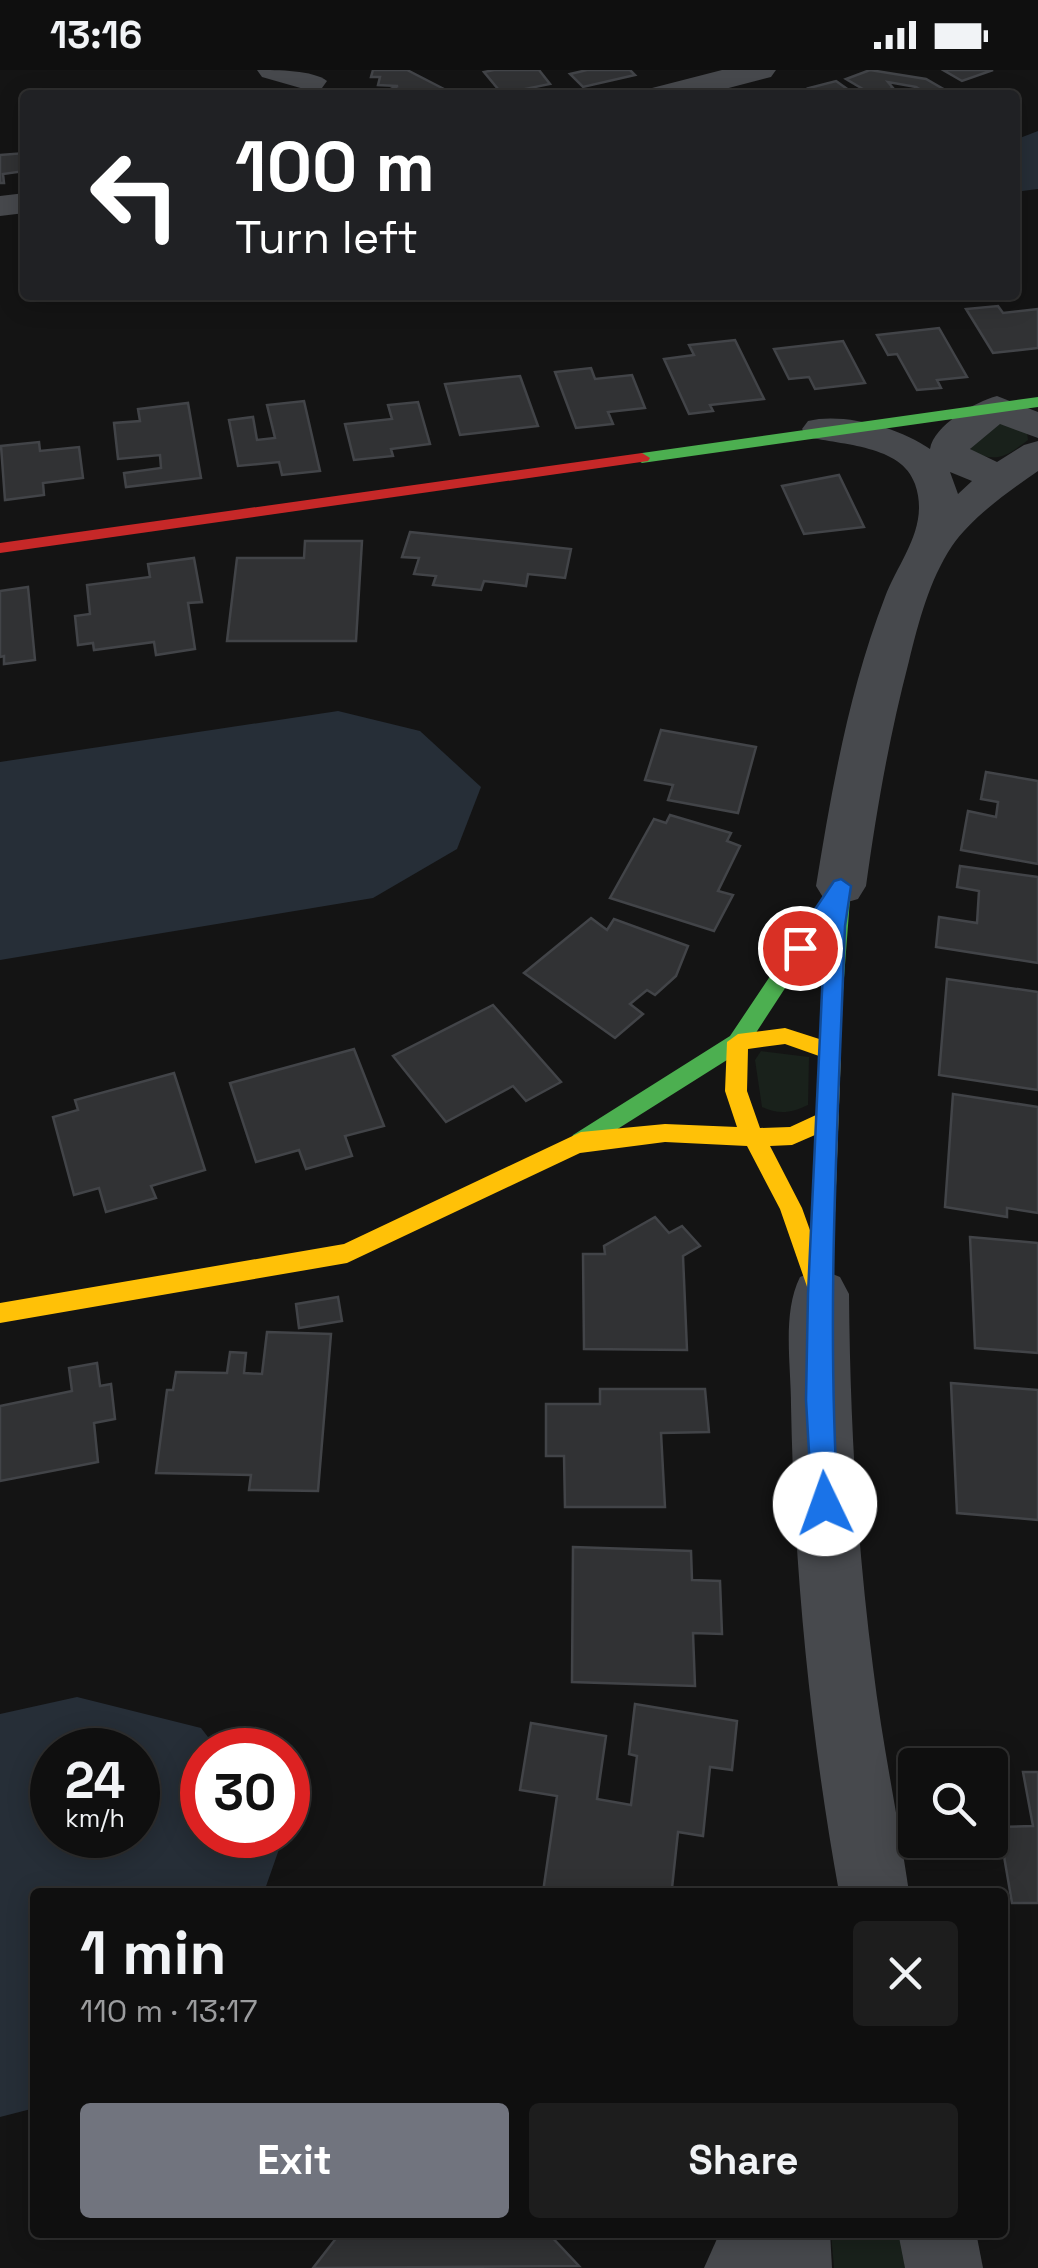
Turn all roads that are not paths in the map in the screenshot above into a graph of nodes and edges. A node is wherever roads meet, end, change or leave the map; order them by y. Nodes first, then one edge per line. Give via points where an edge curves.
1 (273, 70) edge
2 (760, 70) edge
3 (318, 82) edge
4 (683, 90) edge
5 (1038, 402) edge
6 (997, 408) junction
7 (1038, 426) edge
8 (822, 430) junction
9 (950, 450) junction
10 (1038, 452) edge
11 (1004, 475) junction
12 (942, 491) junction
13 (938, 536) junction
14 (0, 548) edge
15 (841, 886) junction
16 (738, 1042) junction
17 (830, 1051) junction
18 (826, 1120) junction
19 (754, 1137) junction
20 (578, 1144) junction
21 (820, 1294) junction
22 (0, 1313) edge
23 (853, 1782) junction
24 (835, 1888) edge
25 (873, 1888) edge
26 (760, 2238) edge
27 (792, 2238) edge
28 (938, 2238) edge
29 (743, 2268) edge
30 (794, 2268) edge
31 (944, 2268) edge

1 - 3 street
2 - 4 street
5 - 6 street
6 - 7 street
6 - 8 street
6 - 9 street via 961,432
8 - 12 street via 903,449 932,472
8 - 14 street
9 - 11 street via 968,467
9 - 12 street
10 - 11 street
11 - 13 street
12 - 13 street
13 - 15 street via 898,619 860,759
15 - 16 street
15 - 17 street
16 - 17 street via 770,1032
16 - 19 street via 731,1080 740,1117
16 - 20 street
17 - 18 street
18 - 19 street via 798,1137
18 - 21 street
19 - 20 street via 638,1132
19 - 21 street via 791,1208
20 - 22 street via 346,1253
21 - 23 street via 829,1573
23 - 24 street
23 - 25 street
26 - 29 street
27 - 30 street
28 - 31 street

